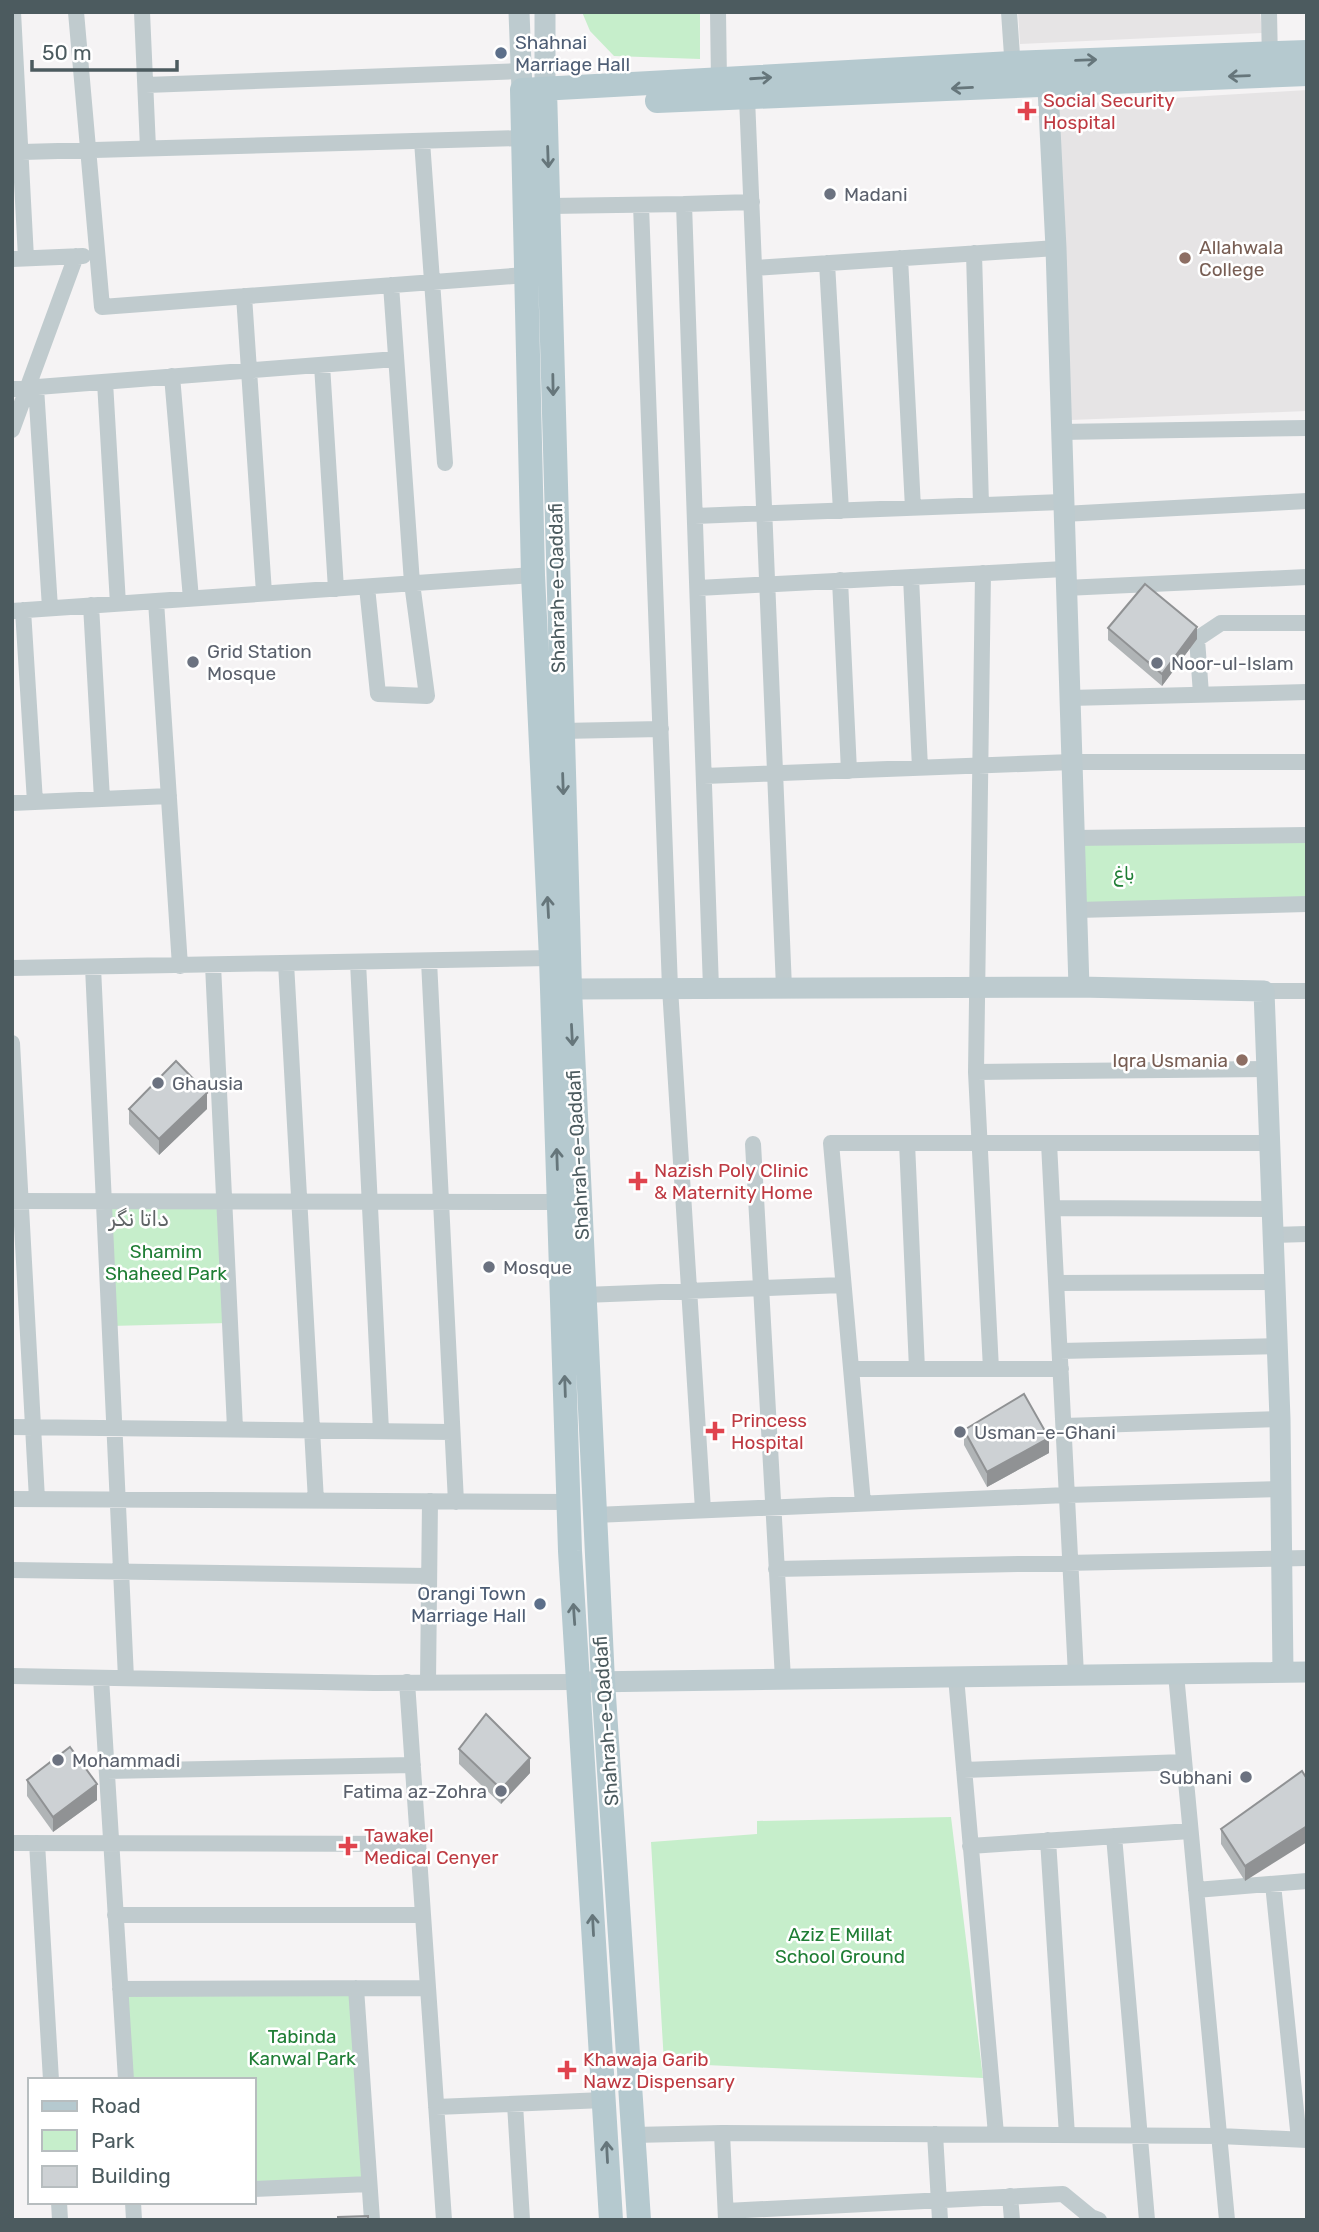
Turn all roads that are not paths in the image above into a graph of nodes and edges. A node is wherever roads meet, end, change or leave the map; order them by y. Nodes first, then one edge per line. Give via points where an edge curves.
1 (13, 12) edge
2 (76, 12) edge
3 (142, 12) edge
4 (519, 12) edge
5 (545, 12) edge
6 (718, 12) edge
7 (1009, 12) edge
8 (1269, 12) edge
9 (1307, 52) edge
10 (1270, 64) junction
11 (1048, 72) junction
12 (1013, 74) junction
13 (1307, 74) edge
14 (719, 81) junction
15 (146, 85) junction
16 (531, 92) junction
17 (747, 98) junction
18 (523, 138) junction
19 (422, 141) junction
20 (148, 148) junction
21 (88, 150) junction
22 (22, 152) junction
23 (752, 202) junction
24 (684, 204) junction
25 (641, 205) junction
26 (550, 206) junction
27 (1056, 248) junction
28 (974, 253) junction
29 (97, 255) junction
30 (76, 256) junction
31 (900, 258) junction
32 (19, 259) edge
33 (827, 263) junction
34 (754, 268) junction
35 (526, 275) junction
36 (432, 282) junction
37 (391, 285) junction
38 (244, 296) junction
39 (396, 359) junction
40 (322, 365) junction
41 (249, 370) junction
42 (172, 376) junction
43 (106, 382) junction
44 (26, 388) edge
45 (1307, 428) edge
46 (12, 430) edge
47 (1060, 432) junction
48 (444, 463) dead end
49 (1307, 501) edge
50 (981, 505) junction
51 (913, 508) junction
52 (1063, 508) junction
53 (841, 511) junction
54 (765, 514) junction
55 (695, 516) junction
56 (983, 573) junction
57 (533, 575) junction
58 (911, 577) junction
59 (1307, 577) edge
60 (1065, 579) junction
61 (840, 580) junction
62 (412, 583) junction
63 (767, 584) junction
64 (367, 586) junction
65 (698, 588) junction
66 (336, 589) junction
67 (264, 593) junction
68 (191, 599) junction
69 (156, 601) junction
70 (118, 604) junction
71 (91, 606) junction
72 (50, 608) junction
73 (18, 610) edge
74 (1307, 623) edge
75 (1307, 692) edge
76 (1201, 694) junction
77 (1069, 698) junction
78 (661, 729) junction
79 (561, 732) junction
80 (1072, 762) junction
81 (1307, 762) edge
82 (980, 765) junction
83 (920, 768) junction
84 (849, 771) junction
85 (775, 774) junction
86 (704, 776) junction
87 (169, 796) junction
88 (102, 799) junction
89 (35, 802) junction
90 (12, 803) edge
91 (1307, 835) edge
92 (1074, 838) junction
93 (1307, 904) edge
94 (1077, 910) junction
95 (551, 958) junction
96 (429, 961) junction
97 (358, 962) junction
98 (286, 963) junction
99 (180, 965) junction
100 (213, 965) junction
101 (93, 967) junction
102 (12, 968) edge
103 (1079, 987) junction
104 (670, 988) junction
105 (711, 988) junction
106 (784, 988) junction
107 (977, 988) junction
108 (570, 989) junction
109 (1264, 991) junction
110 (1307, 991) edge
111 (12, 1042) edge
112 (1267, 1069) junction
113 (976, 1072) junction
114 (907, 1143) junction
115 (978, 1143) junction
116 (1049, 1143) junction
117 (1270, 1143) junction
118 (753, 1144) dead end
119 (104, 1199) junction
120 (224, 1200) junction
121 (299, 1200) junction
122 (16, 1201) edge
123 (369, 1201) junction
124 (443, 1202) junction
125 (559, 1202) junction
126 (1053, 1208) junction
127 (1272, 1209) junction
128 (1307, 1234) edge
129 (1273, 1235) junction
130 (1275, 1282) junction
131 (1057, 1283) junction
132 (843, 1285) junction
133 (761, 1288) junction
134 (690, 1291) junction
135 (584, 1295) junction
136 (1278, 1346) junction
137 (1060, 1351) junction
138 (851, 1369) junction
139 (917, 1369) junction
140 (991, 1369) junction
141 (1061, 1369) junction
142 (1280, 1419) junction
143 (114, 1426) junction
144 (1064, 1426) junction
145 (12, 1427) edge
146 (33, 1427) junction
147 (235, 1428) junction
148 (312, 1429) junction
149 (381, 1431) junction
150 (452, 1432) junction
151 (1281, 1489) junction
152 (1067, 1495) junction
153 (12, 1499) edge
154 (37, 1499) junction
155 (118, 1500) junction
156 (316, 1501) junction
157 (430, 1502) junction
158 (456, 1502) junction
159 (569, 1502) junction
160 (863, 1503) junction
161 (772, 1507) junction
162 (703, 1510) junction
163 (595, 1515) junction
164 (1282, 1558) junction
165 (1307, 1558) edge
166 (1071, 1562) junction
167 (776, 1569) junction
168 (12, 1570) edge
169 (121, 1570) junction
170 (429, 1576) junction
171 (1283, 1672) junction
172 (1307, 1672) edge
173 (1176, 1674) junction
174 (1076, 1675) junction
175 (12, 1676) edge
176 (956, 1677) junction
177 (101, 1678) junction
178 (126, 1678) junction
179 (783, 1679) junction
180 (407, 1682) junction
181 (428, 1682) junction
182 (591, 1682) junction
183 (1184, 1762) junction
184 (413, 1765) junction
185 (964, 1770) junction
186 (107, 1771) junction
187 (1190, 1830) junction
188 (1114, 1836) junction
189 (1048, 1840) junction
190 (12, 1843) edge
191 (37, 1843) junction
192 (111, 1844) junction
193 (418, 1844) junction
194 (971, 1846) junction
195 (1307, 1881) edge
196 (1273, 1884) junction
197 (1196, 1890) junction
198 (115, 1915) junction
199 (423, 1916) junction
200 (356, 1988) junction
201 (428, 1988) junction
202 (120, 1989) junction
203 (51, 2078) edge
204 (126, 2078) edge
205 (604, 2100) junction
206 (515, 2104) junction
207 (436, 2107) junction
208 (722, 2133) junction
209 (935, 2134) junction
210 (996, 2134) junction
211 (1067, 2135) junction
212 (1140, 2135) junction
213 (633, 2136) junction
214 (1220, 2136) junction
215 (1303, 2140) edge
216 (369, 2184) junction
217 (256, 2189) edge
218 (1010, 2196) junction
219 (939, 2200) junction
220 (870, 2212) edge
221 (1079, 2213) edge
222 (798, 2214) edge
223 (726, 2215) edge
224 (372, 2220) edge
225 (444, 2220) edge
226 (522, 2220) edge
227 (611, 2220) edge
228 (639, 2220) edge
229 (940, 2220) edge
230 (1012, 2220) edge
231 (1099, 2220) edge
232 (1147, 2220) edge
233 (1227, 2220) edge

1 - 22 street
2 - 21 street
3 - 15 street
4 - 16 street
5 - 16 street
6 - 14 street
7 - 12 street
8 - 10 street
9 - 10 main road
10 - 11 main road
10 - 13 main road
11 - 12 main road
11 - 27 street
14 -> 12 main road
12 -> 17 main road
14 - 16 main road
15 - 16 street
15 - 20 street
16 - 17 main road
16 - 18 main road, Shahrah-e-Qaddafi
16 -> 26 main road, Shahrah-e-Qaddafi
17 - 23 street
18 - 19 street
18 - 35 main road, Shahrah-e-Qaddafi
19 - 20 street
19 - 36 street
20 - 21 street
21 - 22 street
21 - 29 street
22 - 32 street
23 - 24 street
23 - 34 street
24 - 25 street
24 - 55 street
25 - 26 street
25 - 78 street
26 -> 79 main road, Shahrah-e-Qaddafi
27 - 28 street
27 - 47 street
28 - 31 street
28 - 50 street
29 - 30 street
29 - 38 street via 102,307
30 - 32 street
30 - 44 street
31 - 33 street
31 - 51 street
33 - 34 street
33 - 53 street
34 - 54 street
35 - 36 street
35 - 57 main road, Shahrah-e-Qaddafi
36 - 37 street
36 - 48 street
37 - 38 street
37 - 39 street
38 - 41 street
39 - 40 street
39 - 62 street
40 - 41 street
40 - 66 street
41 - 42 street
41 - 67 street
42 - 43 street
42 - 68 street
43 - 44 street
43 - 70 street
44 - 46 street
44 - 72 street
45 - 47 street
47 - 52 street
49 - 52 street
50 - 51 street
50 - 52 street
51 - 53 street
52 - 60 street
53 - 54 street
54 - 55 street
54 - 63 street
55 - 65 street
56 - 58 street
56 - 60 street
56 - 82 street
57 - 62 street
95 -> 57 main road, Shahrah-e-Qaddafi
58 - 61 street
58 - 83 street
59 - 60 street
60 - 77 street
61 - 63 street
61 - 84 street
62 - 64 street
62 - 64 street via 427,696 378,694
63 - 65 street
63 - 85 street
64 - 66 street
65 - 86 street
66 - 67 street
67 - 68 street
68 - 69 street
69 - 70 street
69 - 87 street
70 - 71 street
71 - 72 street
71 - 88 street
72 - 73 street
73 - 89 street
74 - 76 street via 1221,623 1197,639
75 - 76 street
76 - 77 street
77 - 80 street
78 - 79 street
78 - 104 street
79 -> 108 main road, Shahrah-e-Qaddafi
80 - 81 street
80 - 82 street
80 - 92 street
82 - 83 street
82 - 107 street
83 - 84 street
84 - 85 street
85 - 86 street
85 - 106 street
86 - 105 street
87 - 88 street
87 - 99 street
88 - 89 street
89 - 90 street
91 - 92 street
92 - 94 street
93 - 94 street
94 - 103 street
95 - 96 street
125 -> 95 main road, Shahrah-e-Qaddafi
96 - 97 street
96 - 124 street
97 - 98 street
97 - 123 street
98 - 100 street
98 - 121 street
99 - 100 street
99 - 101 street
100 - 120 street
101 - 102 street
101 - 119 street
103 - 107 street
103 - 109 street
104 - 105 street
104 - 108 street
104 - 134 street
105 - 106 street
106 - 107 street
107 - 113 street
108 -> 135 main road, Shahrah-e-Qaddafi
109 - 110 street
109 - 112 street
111 - 122 street
112 - 113 street
112 - 117 street
113 - 115 street
114 - 115 street
114 - 132 street via 831,1143
114 - 139 street
115 - 116 street
115 - 140 street
116 - 117 street
116 - 126 street
117 - 127 street
118 - 133 street
119 - 120 street
119 - 122 street
119 - 143 street
120 - 121 street
120 - 147 street
121 - 123 street
121 - 148 street
122 - 146 street
123 - 124 street
123 - 149 street
124 - 125 street
124 - 150 street
159 -> 125 main road, Shahrah-e-Qaddafi
126 - 127 street
126 - 131 street
127 - 129 street
128 - 129 street
129 - 130 street
130 - 131 street
130 - 136 street
131 - 137 street
132 - 133 street
132 - 138 street
133 - 134 street
133 - 161 street
134 - 135 street
134 - 162 street
135 - 163 main road, Shahrah-e-Qaddafi
136 - 137 street
136 - 142 street
137 - 141 street
138 - 139 street
138 - 160 street
139 - 140 street
140 - 141 street
141 - 144 street
142 - 144 street
142 - 151 street
143 - 146 street
143 - 147 street
143 - 155 street
144 - 152 street
145 - 146 street
146 - 154 street
147 - 148 street
148 - 149 street
148 - 156 street
149 - 150 street
150 - 158 street
151 - 152 street
151 - 164 street
152 - 160 street
152 - 166 street
153 - 154 street
154 - 155 street
155 - 156 street
155 - 169 street
156 - 157 street
157 - 158 street
157 - 170 street
158 - 159 street
182 -> 159 main road, Shahrah-e-Qaddafi
160 - 161 street
161 - 162 street
161 - 167 street
162 - 163 street
163 - 182 main road, Shahrah-e-Qaddafi
164 - 165 street
164 - 166 street
164 - 171 street
166 - 167 street
166 - 174 street
167 - 179 street
168 - 169 street
169 - 170 street
169 - 178 street
170 - 181 street
171 - 172 street
171 - 173 street
173 - 174 street
173 - 183 street
174 - 176 street
175 - 177 street
176 - 179 street
176 - 185 street
177 - 178 street
177 - 186 street
178 - 180 street
179 - 182 street
180 - 181 street
180 - 184 street
181 - 182 street
205 -> 182 main road, Shahrah-e-Qaddafi
182 - 213 main road, Shahrah-e-Qaddafi
183 - 185 street
183 - 187 street
184 - 186 street
184 - 193 street
185 - 194 street
186 - 192 street
187 - 188 street
187 - 197 street
188 - 189 street
188 - 212 street
189 - 194 street
189 - 211 street
190 - 191 street
191 - 192 street
191 - 203 street
192 - 193 street
192 - 198 street
193 - 199 street
194 - 210 street
195 - 196 street
196 - 197 street
196 - 215 street
197 - 214 street
198 - 199 street
198 - 202 street
199 - 201 street
200 - 201 street
200 - 202 street
200 - 216 street
201 - 207 street
202 - 204 street
205 - 206 street
227 -> 205 main road, Shahrah-e-Qaddafi
206 - 207 street
206 - 226 street
207 - 225 street
208 - 209 street
208 - 213 street
208 - 223 street
209 - 210 street
209 - 219 street
210 - 211 street
211 - 212 street
212 - 214 street
212 - 232 street
213 - 228 main road, Shahrah-e-Qaddafi
214 - 215 street
214 - 233 street
216 - 217 street
216 - 224 street
218 - 219 street
218 - 221 street via 1063,2194
218 - 230 street
219 - 220 street
219 - 229 street
220 - 222 street
221 - 231 street
222 - 223 street

